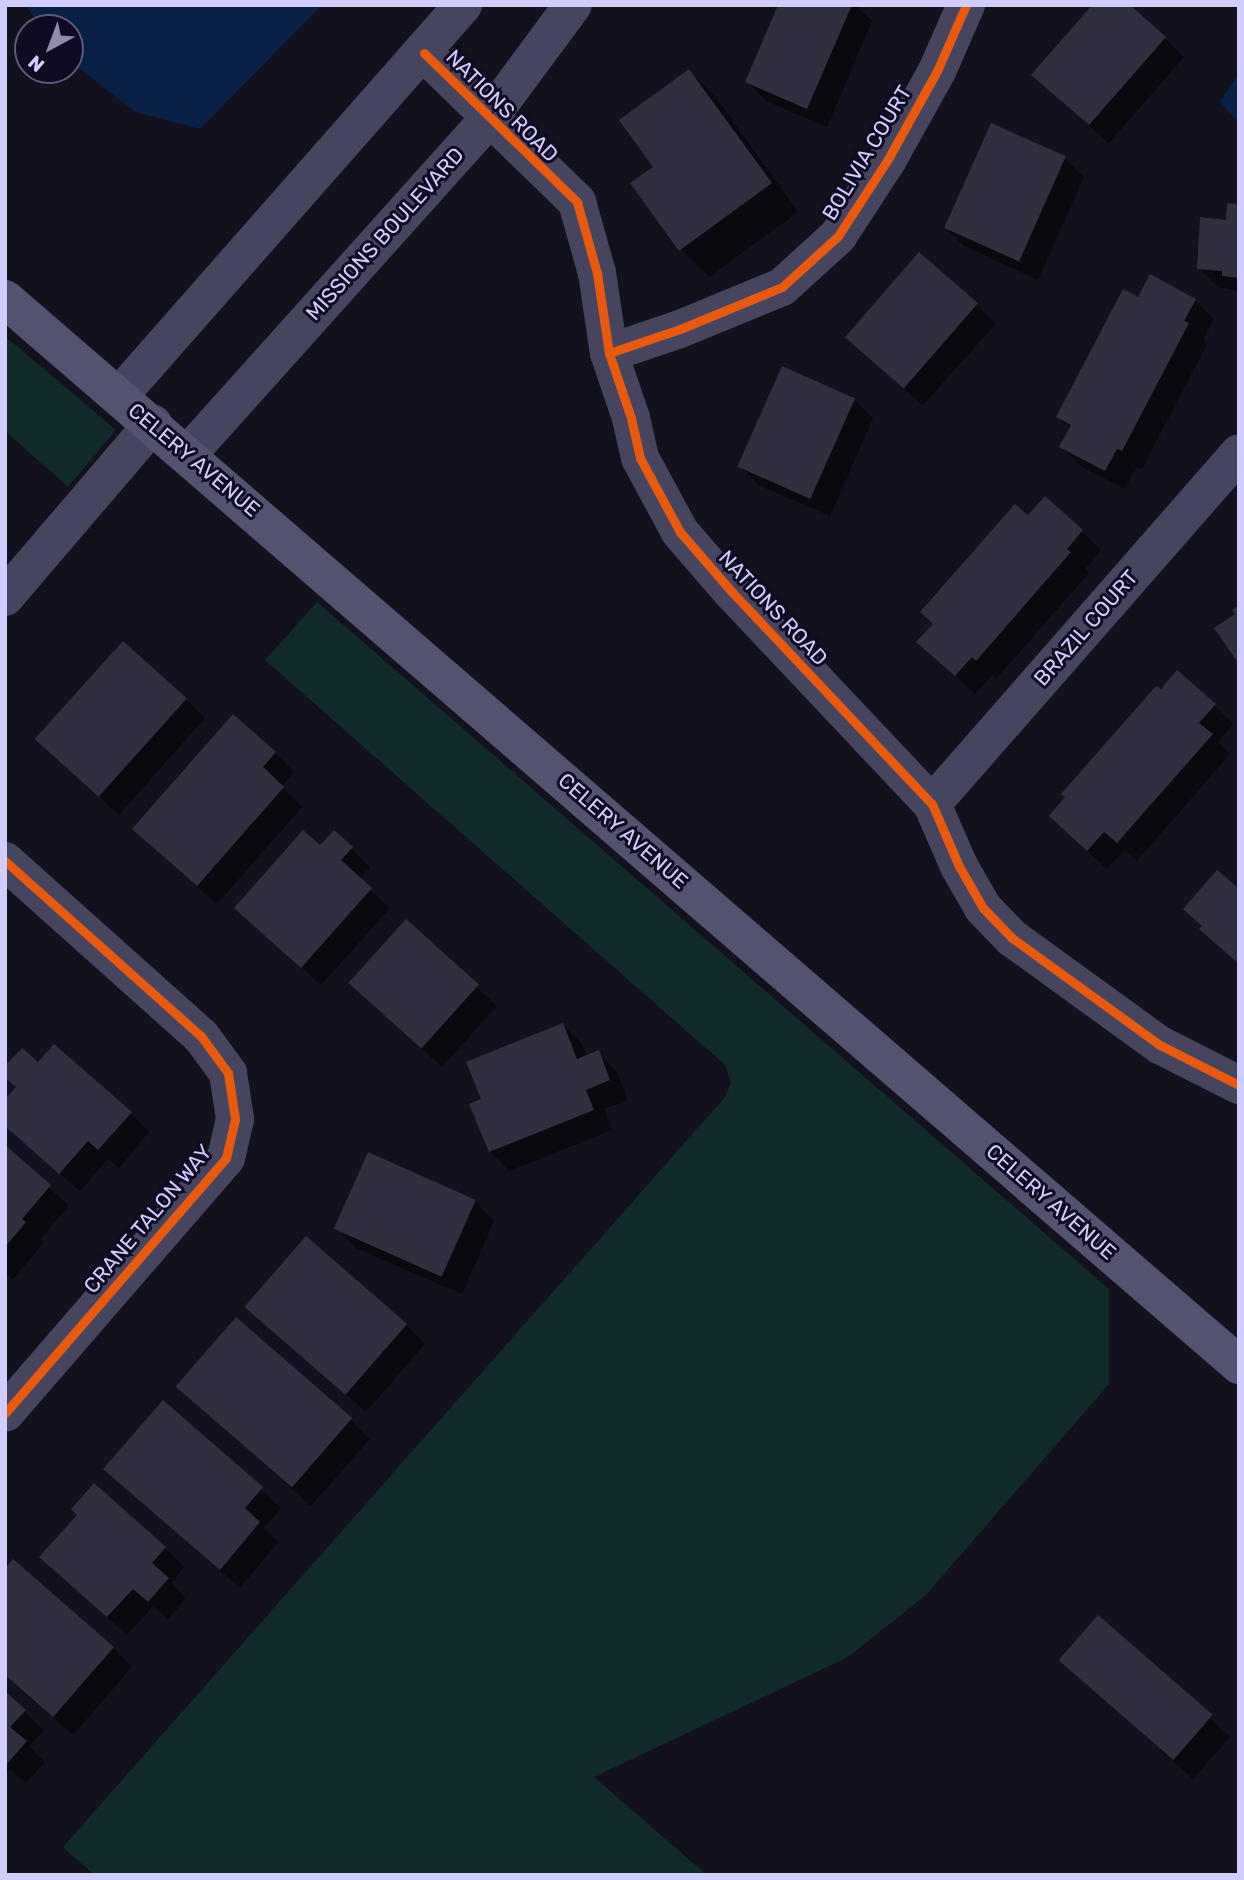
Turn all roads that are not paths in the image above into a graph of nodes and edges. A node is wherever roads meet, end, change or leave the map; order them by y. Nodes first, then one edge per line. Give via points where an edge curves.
1 (463, 5) edge
2 (573, 5) edge
3 (966, 5) edge
4 (424, 53) junction
5 (490, 117) junction
6 (5, 299) edge
7 (609, 353) junction
8 (118, 396) junction
9 (153, 424) junction
10 (1239, 453) edge
11 (188, 454) junction
12 (5, 597) edge
13 (932, 804) junction
14 (5, 861) edge
15 (1239, 1085) edge
16 (1239, 1364) edge
17 (5, 1413) edge

1 - 4 street
2 - 5 street, MISSIONS BOULEVARD
3 - 7 street, BOLIVIA COURT via 937,71 838,236 782,287
4 - 5 street, NATIONS ROAD
4 - 8 street
5 - 7 street, NATIONS ROAD via 577,202 597,273
5 - 11 street, MISSIONS BOULEVARD
6 - 8 main road, CELERY AVENUE
7 - 13 street, NATIONS ROAD via 640,458 680,531
8 - 9 main road, CELERY AVENUE
9 - 11 main road, CELERY AVENUE
9 - 12 street
10 - 13 street, BRAZIL COURT
11 - 16 main road, CELERY AVENUE
13 - 15 street, NATIONS ROAD via 983,908 1012,938 1160,1045
14 - 17 street, CRANE TALON WAY via 201,1036 228,1073 235,1119 226,1158

